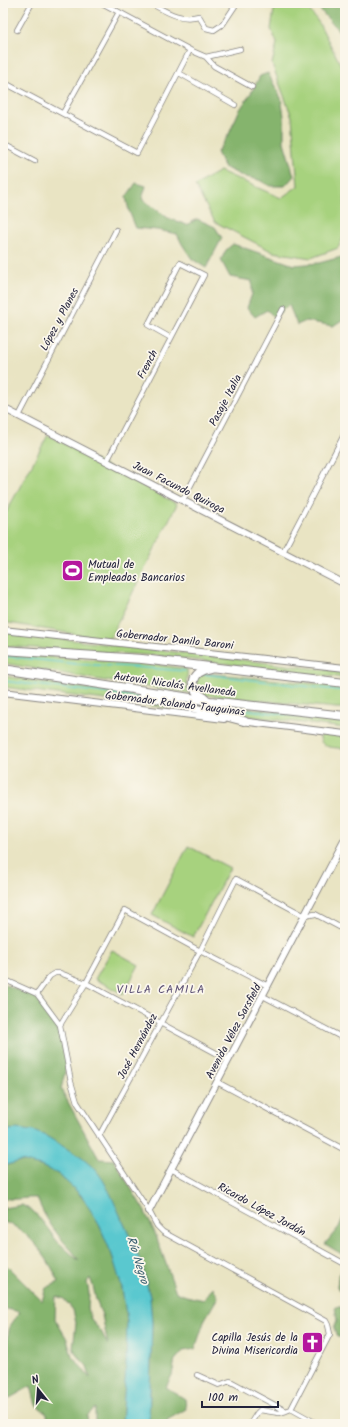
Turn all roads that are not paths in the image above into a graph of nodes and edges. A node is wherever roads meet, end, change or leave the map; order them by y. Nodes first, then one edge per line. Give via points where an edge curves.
1 (32, 3) edge
2 (102, 3) edge
3 (150, 3) edge
4 (237, 3) edge
5 (119, 12) junction
6 (17, 30) dead end
7 (240, 49) dead end
8 (190, 50) junction
9 (206, 57) junction
10 (179, 73) junction
11 (3, 82) edge
12 (252, 87) dead end
13 (235, 105) dead end
14 (63, 113) junction
15 (3, 144) edge
16 (35, 161) dead end
17 (116, 230) dead end
18 (283, 309) dead end
19 (171, 338) junction
20 (3, 408) edge
21 (19, 416) junction
22 (344, 436) edge
23 (107, 461) junction
24 (183, 500) junction
25 (283, 552) junction
26 (345, 584) edge
27 (3, 630) edge
28 (3, 650) edge
29 (216, 667) junction
30 (345, 668) edge
31 (3, 669) edge
32 (343, 683) edge
33 (104, 685) junction
34 (3, 692) edge
35 (210, 701) junction
36 (345, 710) edge
37 (333, 715) junction
38 (345, 716) edge
39 (244, 721) junction
40 (345, 734) edge
41 (345, 839) edge
42 (305, 916) junction
43 (345, 930) edge
44 (200, 952) junction
45 (3, 978) edge
46 (86, 983) junction
47 (268, 986) junction
48 (37, 994) junction
49 (263, 996) junction
50 (160, 1022) junction
51 (60, 1025) junction
52 (345, 1039) edge
53 (228, 1060) junction
54 (217, 1082) junction
55 (99, 1136) junction
56 (345, 1150) edge
57 (171, 1170) junction
58 (149, 1211) junction
59 (345, 1264) edge
60 (197, 1375) dead end
61 (288, 1410) junction
62 (250, 1424) edge
63 (318, 1424) edge

1 - 6 street
2 - 5 street
3 - 4 street via 188,19 199,16 206,28 214,30 223,24
5 - 8 street
5 - 14 street
7 - 9 street
8 - 9 street
8 - 10 street
9 - 12 street via 214,66
10 - 13 street
10 - 14 street via 137,152
11 - 14 street
15 - 16 street
17 - 21 street, López y Planes
18 - 24 street, Pasaje Italia
19 - 19 street, French via 204,275 180,263 148,325
19 - 23 street, French
20 - 21 street, Juan Facundo Quiroga
21 - 23 street, Juan Facundo Quiroga
22 - 25 street
23 - 24 street, Juan Facundo Quiroga
24 - 25 street, Juan Facundo Quiroga
25 - 26 street, Juan Facundo Quiroga
27 - 30 street, Gobernador Danilo Baroni
28 - 29 highway, Autovía Nicolás Avellaneda via 142,659
29 - 32 highway, Autovía Nicolás Avellaneda
29 - 35 highway via 199,671 193,680 196,692
31 - 33 highway, Autovía Nicolás Avellaneda
33 - 35 highway, Autovía Nicolás Avellaneda
33 - 39 highway
34 - 39 street, Gobernador Rolando Tauguinas
35 - 37 highway, Autovía Nicolás Avellaneda
36 - 37 highway
37 - 38 highway, Autovía Nicolás Avellaneda
39 - 40 street, Gobernador Rolando Tauguinas
41 - 42 street, Avenida Vélez Sarsfield
42 - 43 street via 315,914
42 - 44 street, José Hernández via 236,880
42 - 47 street, Avenida Vélez Sarsfield
44 - 46 street via 125,910
44 - 47 street
44 - 50 street, José Hernández
45 - 48 street
46 - 48 street via 60,972 55,973
46 - 50 street
46 - 51 street
47 - 49 street, Avenida Vélez Sarsfield
48 - 51 street
49 - 52 street
49 - 53 street, Avenida Vélez Sarsfield
50 - 53 street
50 - 55 street, José Hernández
51 - 55 street via 77,1102
53 - 54 street, Avenida Vélez Sarsfield
54 - 56 street
54 - 57 street, Avenida Vélez Sarsfield
55 - 58 street
57 - 58 street, Avenida Vélez Sarsfield
57 - 59 street, Ricardo López Jordán
58 - 61 street via 163,1232 326,1321 330,1334
60 - 61 street via 220,1385 230,1381
61 - 62 street via 279,1414 260,1410
61 - 63 street

